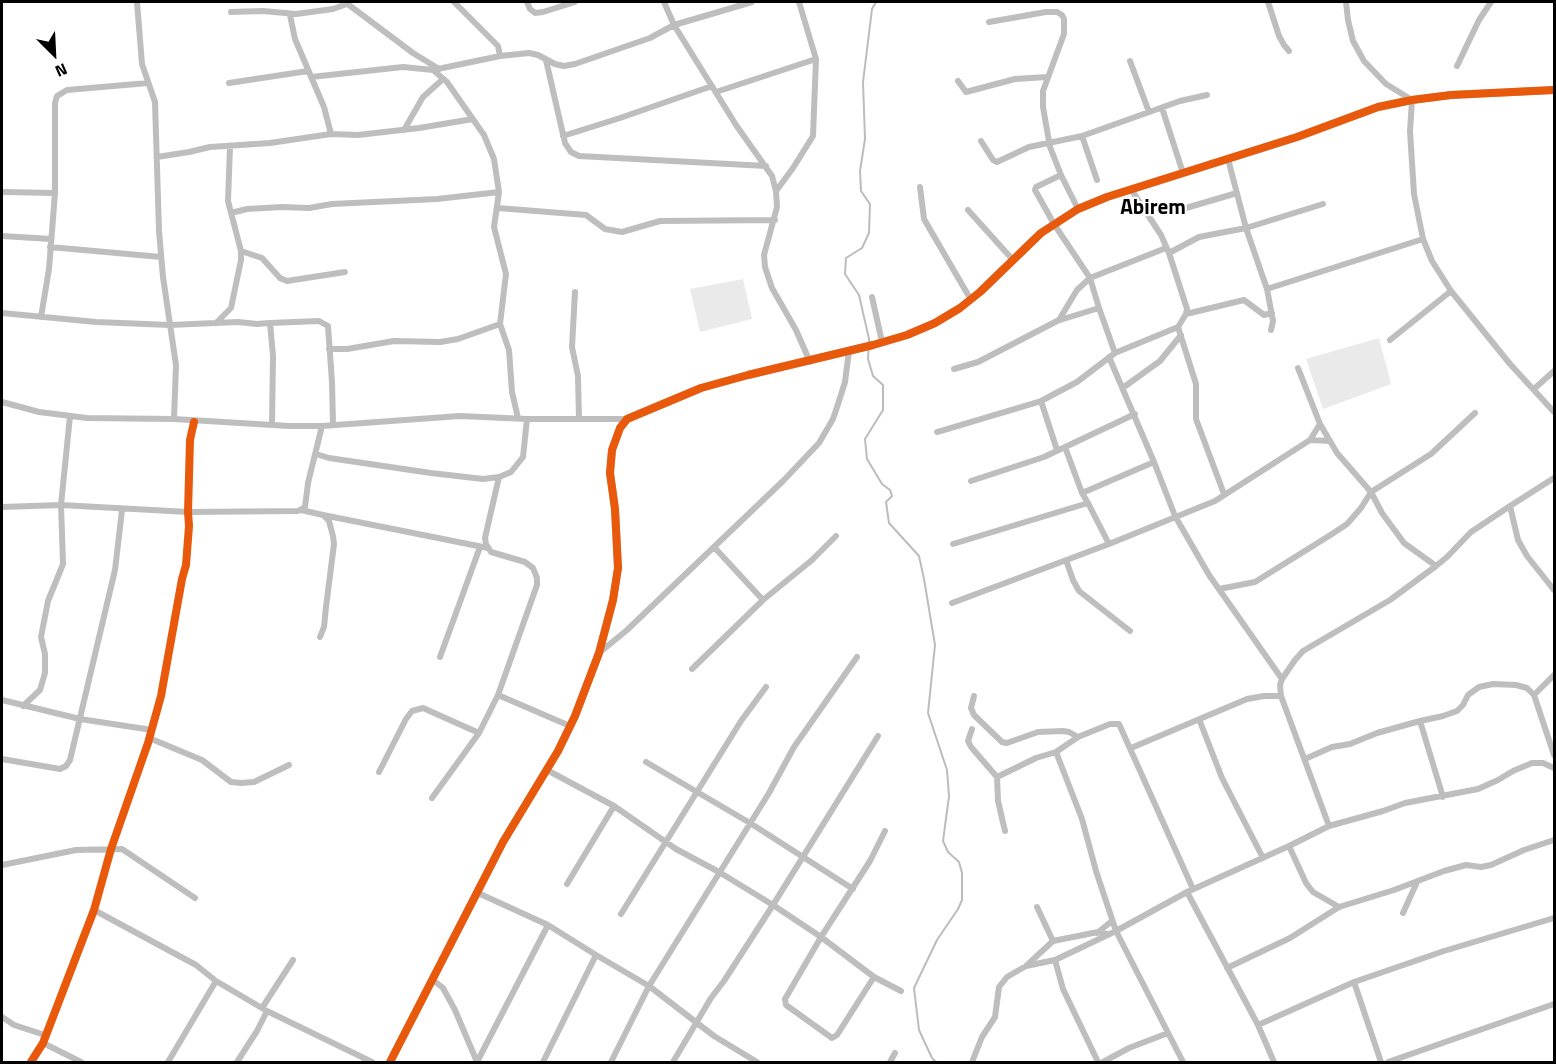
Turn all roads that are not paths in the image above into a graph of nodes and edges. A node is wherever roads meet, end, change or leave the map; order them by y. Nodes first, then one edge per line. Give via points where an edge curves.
1 (137, 2) edge
2 (454, 2) edge
3 (527, 2) edge
4 (575, 2) edge
5 (664, 2) edge
6 (752, 2) edge
7 (799, 2) edge
8 (1268, 2) edge
9 (1346, 2) edge
10 (1491, 2) edge
11 (346, 3) edge
12 (231, 12) dead end
13 (290, 15) junction
14 (989, 22) dead end
15 (674, 26) junction
16 (1289, 51) dead end
17 (500, 57) junction
18 (546, 60) junction
19 (816, 60) junction
20 (1130, 61) dead end
21 (1456, 66) dead end
22 (448, 68) junction
23 (436, 70) junction
24 (310, 74) junction
25 (1047, 77) junction
26 (445, 81) junction
27 (958, 81) dead end
28 (148, 83) junction
29 (229, 83) dead end
30 (714, 89) junction
31 (1554, 90) edge
32 (1207, 95) dead end
33 (1412, 100) junction
34 (1162, 108) junction
35 (1149, 112) junction
36 (473, 119) junction
37 (404, 130) junction
38 (332, 134) junction
39 (563, 136) junction
40 (1082, 136) junction
41 (981, 141) dead end
42 (1049, 143) junction
43 (230, 147) junction
44 (157, 157) junction
45 (1228, 159) junction
46 (766, 166) junction
47 (1183, 173) junction
48 (1061, 175) junction
49 (1097, 180) dead end
50 (920, 187) dead end
51 (1131, 189) junction
52 (776, 190) junction
53 (2, 192) edge
54 (499, 192) junction
55 (1237, 193) junction
56 (55, 194) junction
57 (1323, 204) dead end
58 (498, 208) junction
59 (1078, 209) junction
60 (968, 210) dead end
61 (231, 213) junction
62 (1169, 213) dead end
63 (775, 220) junction
64 (1053, 224) junction
65 (1246, 228) junction
66 (2, 236) edge
67 (1423, 239) junction
68 (50, 243) junction
69 (241, 251) junction
70 (1168, 251) junction
71 (161, 257) junction
72 (1013, 260) junction
73 (345, 272) dead end
74 (1090, 278) junction
75 (1267, 289) junction
76 (1451, 291) junction
77 (575, 292) dead end
78 (872, 297) dead end
79 (971, 300) junction
80 (231, 308) junction
81 (1099, 308) junction
82 (2, 312) edge
83 (1186, 314) junction
84 (1272, 314) junction
85 (42, 317) junction
86 (1059, 320) junction
87 (238, 322) junction
88 (216, 323) junction
89 (270, 323) junction
90 (500, 324) junction
91 (170, 325) junction
92 (1178, 327) junction
93 (1271, 330) dead end
94 (1181, 335) junction
95 (1390, 340) dead end
96 (873, 345) junction
97 (329, 349) junction
98 (849, 351) junction
99 (1112, 355) junction
100 (810, 362) junction
101 (1298, 368) dead end
102 (954, 369) dead end
103 (1554, 371) edge
104 (1124, 387) junction
105 (1534, 389) junction
106 (1041, 401) junction
107 (2, 402) edge
108 (1475, 412) dead end
109 (1554, 412) edge
110 (1135, 414) junction
111 (70, 416) junction
112 (518, 418) junction
113 (579, 418) junction
114 (627, 418) junction
115 (174, 419) junction
116 (527, 419) junction
117 (194, 422) junction
118 (333, 424) junction
119 (1320, 424) junction
120 (272, 425) junction
121 (322, 426) junction
122 (937, 432) dead end
123 (1310, 440) junction
124 (1330, 441) junction
125 (1065, 447) junction
126 (1057, 450) junction
127 (316, 454) junction
128 (1154, 462) junction
129 (499, 477) junction
130 (1554, 478) edge
131 (971, 481) dead end
132 (1371, 492) junction
133 (1082, 493) junction
134 (1224, 494) junction
135 (1089, 503) junction
136 (61, 505) junction
137 (1510, 506) junction
138 (2, 507) edge
139 (122, 510) junction
140 (301, 510) junction
141 (188, 512) junction
142 (323, 515) junction
143 (1175, 516) junction
144 (836, 536) dead end
145 (953, 544) dead end
146 (1109, 544) junction
147 (714, 547) junction
148 (484, 548) junction
149 (1066, 560) junction
150 (1436, 566) junction
151 (1219, 589) junction
152 (1554, 590) edge
153 (763, 600) junction
154 (952, 603) dead end
155 (1130, 631) dead end
156 (320, 637) dead end
157 (599, 653) junction
158 (441, 657) dead end
159 (857, 657) dead end
160 (692, 669) dead end
161 (1554, 675) edge
162 (1281, 682) junction
163 (766, 687) dead end
164 (498, 695) junction
165 (1534, 695) junction
166 (974, 696) dead end
167 (1264, 696) junction
168 (1281, 696) junction
169 (2, 700) edge
170 (23, 706) junction
171 (80, 719) junction
172 (1199, 719) junction
173 (1420, 721) junction
174 (570, 726) junction
175 (972, 729) dead end
176 (152, 730) junction
177 (479, 733) junction
178 (878, 736) dead end
179 (1078, 737) junction
180 (149, 738) junction
181 (1131, 748) junction
182 (1056, 752) junction
183 (1554, 755) edge
184 (2, 759) edge
185 (1305, 759) junction
186 (646, 762) dead end
187 (289, 765) dead end
188 (1554, 768) edge
189 (547, 770) junction
190 (379, 772) dead end
191 (997, 777) junction
192 (697, 791) junction
193 (1443, 797) junction
194 (432, 798) dead end
195 (614, 806) junction
196 (750, 823) junction
197 (1329, 826) junction
198 (885, 831) dead end
199 (1005, 831) dead end
200 (1554, 840) edge
201 (666, 842) junction
202 (1289, 846) junction
203 (111, 849) junction
204 (802, 856) junction
205 (1263, 858) junction
206 (2, 865) edge
207 (719, 872) junction
208 (1417, 882) junction
209 (567, 884) dead end
210 (854, 889) junction
211 (1190, 890) junction
212 (478, 893) junction
213 (195, 898) dead end
214 (772, 905) junction
215 (1037, 907) dead end
216 (1339, 907) junction
217 (94, 910) junction
218 (1403, 913) dead end
219 (621, 914) dead end
220 (1554, 918) edge
221 (1112, 921) junction
222 (548, 925) junction
223 (1116, 931) junction
224 (1098, 932) junction
225 (1109, 935) junction
226 (821, 937) junction
227 (1053, 941) junction
228 (1090, 943) junction
229 (596, 956) junction
230 (293, 960) dead end
231 (1055, 960) junction
232 (1026, 966) junction
233 (1227, 968) junction
234 (874, 977) junction
235 (433, 980) junction
236 (216, 981) junction
237 (1354, 982) junction
238 (649, 986) junction
239 (901, 991) dead end
240 (1554, 1004) edge
241 (265, 1009) junction
242 (2, 1017) edge
243 (697, 1022) junction
244 (1258, 1025) junction
245 (1168, 1033) junction
246 (45, 1035) junction
247 (43, 1043) junction
248 (895, 1053) dead end
249 (749, 1061) edge
250 (32, 1062) edge
251 (81, 1062) edge
252 (168, 1062) edge
253 (237, 1062) edge
254 (372, 1062) edge
255 (390, 1062) edge
256 (477, 1062) edge
257 (543, 1062) edge
258 (611, 1062) edge
259 (673, 1062) edge
260 (757, 1062) edge
261 (890, 1062) edge
262 (972, 1062) edge
263 (1098, 1062) edge
264 (1103, 1062) edge
265 (1183, 1062) edge
266 (1274, 1062) edge
267 (1381, 1062) edge
268 (1388, 1062) edge

1 - 28 street via 142,64
2 - 17 street via 498,46
3 - 4 street via 535,13
5 - 15 street
6 - 15 street
7 - 19 street
8 - 16 street via 1279,36
9 - 33 street via 1353,41 1364,61 1386,84
10 - 21 street
11 - 13 street via 333,9
11 - 23 street
12 - 13 street
13 - 24 street
14 - 25 street via 1046,12 1062,15 1064,33
15 - 18 street via 575,64 564,66
15 - 30 street
17 - 18 street via 529,53
17 - 22 street
18 - 39 street
19 - 30 street
19 - 52 street via 813,136
20 - 35 street
22 - 23 street
22 - 26 street
23 - 24 street via 403,67
23 - 26 street
24 - 29 street
24 - 38 street
25 - 27 street via 1015,79 966,92
25 - 42 street via 1042,91
26 - 36 street
26 - 37 street via 423,97
28 - 44 street via 155,102
28 - 56 street via 67,90 57,96
30 - 39 street
30 - 46 street
31 - 33 street
32 - 34 street
33 - 45 street via 1370,109
33 - 67 street via 1412,171
34 - 35 street
34 - 47 street
35 - 40 street
36 - 37 street
36 - 54 street via 490,148
37 - 38 street
38 - 43 street
39 - 46 street via 567,149 579,156
40 - 42 street
40 - 49 street
41 - 42 street via 997,162 1029,147
42 - 48 street
43 - 44 street
43 - 61 street via 227,188
44 - 71 street
45 - 47 street
45 - 55 street
46 - 52 street
47 - 51 street
48 - 59 street
48 - 64 street via 1035,188
50 - 79 street via 924,219
51 - 59 street
51 - 70 street
52 - 63 street
53 - 56 street
54 - 58 street
54 - 61 street
55 - 62 street
55 - 65 street
56 - 68 street
57 - 65 street
58 - 63 street via 586,215 605,229 622,232 660,221
58 - 90 street via 494,227 507,280
59 - 64 street
60 - 72 street
61 - 69 street
63 - 100 street via 764,255 765,267
64 - 72 street
64 - 74 street
65 - 70 street via 1199,237
65 - 75 street
66 - 68 street
67 - 75 street
67 - 76 street
68 - 71 street
68 - 85 street
69 - 73 street via 262,258 287,281
69 - 80 street
70 - 74 street
70 - 83 street
71 - 91 street
72 - 79 street
74 - 81 street
74 - 86 street via 1077,290
75 - 84 street
76 - 95 street
76 - 105 street
77 - 113 street via 572,347 578,376
78 - 96 street
79 - 96 street via 935,323
80 - 87 street
80 - 88 street
81 - 86 street
81 - 99 street
82 - 85 street
83 - 84 street via 1244,300 1263,315
83 - 92 street
84 - 93 street
85 - 91 street
86 - 102 street via 978,362
87 - 88 street
87 - 89 street
88 - 91 street
89 - 97 street via 320,321 328,326
89 - 120 street
90 - 97 street via 440,342 394,341
90 - 112 street via 509,350
91 - 115 street via 176,365
92 - 94 street
92 - 99 street
94 - 104 street via 1160,361
94 - 134 street via 1196,384 1196,419
96 - 98 street
97 - 118 street
98 - 100 street
98 - 147 street via 839,401 819,443
99 - 104 street
99 - 106 street
100 - 114 street via 701,388
101 - 119 street
103 - 105 street
104 - 110 street
105 - 109 street
106 - 122 street
106 - 126 street
107 - 111 street
108 - 132 street via 1431,454
110 - 125 street
110 - 128 street
111 - 115 street
111 - 136 street
112 - 116 street
112 - 118 street via 460,416
113 - 114 street
113 - 116 street
114 - 157 street via 612,450 610,473 618,568
115 - 117 street
116 - 129 street via 523,457 512,472
117 - 120 street
117 - 141 street via 189,440
118 - 121 street
119 - 123 street
119 - 124 street
120 - 121 street
121 - 127 street
123 - 124 street
123 - 134 street
124 - 132 street
125 - 126 street
125 - 133 street
126 - 131 street via 1028,464
127 - 129 street via 431,473
127 - 140 street via 307,500
128 - 133 street
128 - 143 street
129 - 148 street
130 - 137 street
132 - 150 street via 1404,543
132 - 151 street via 1347,524 1332,534 1255,582
133 - 135 street
134 - 143 street
135 - 145 street
135 - 146 street
136 - 138 street
136 - 139 street
136 - 170 street via 63,564 48,601 41,637 45,674 40,690
137 - 150 street via 1471,532
137 - 152 street via 1518,540
139 - 141 street
139 - 171 street via 115,570
140 - 141 street
140 - 142 street
141 - 176 street via 186,565
142 - 148 street
142 - 156 street via 329,521 333,544
143 - 146 street
143 - 151 street
144 - 153 street
146 - 149 street
147 - 153 street
147 - 157 street
148 - 158 street
148 - 164 street via 525,562 537,578
149 - 154 street
149 - 155 street via 1079,591
150 - 162 street via 1390,600 1303,651
151 - 162 street
153 - 160 street
157 - 174 street
159 - 196 street via 808,726
161 - 165 street
162 - 167 street
162 - 168 street
163 - 192 street
164 - 174 street
164 - 177 street
165 - 173 street via 1516,685 1479,687 1457,711
165 - 183 street
166 - 179 street via 974,715 1002,742 1046,732 1070,732
167 - 168 street
167 - 172 street
168 - 185 street
169 - 170 street
170 - 171 street
171 - 176 street
171 - 184 street via 66,766 60,769
172 - 181 street
172 - 205 street via 1222,778
173 - 185 street
173 - 193 street
174 - 189 street
175 - 191 street via 968,741
176 - 180 street
177 - 190 street via 423,708 417,709 406,719
177 - 194 street
178 - 204 street
179 - 181 street via 1116,724
179 - 182 street
180 - 187 street via 202,760 231,782 254,782
180 - 203 street
181 - 211 street
182 - 191 street
182 - 221 street via 1082,819
185 - 197 street
186 - 192 street
188 - 193 street via 1532,763 1478,789
189 - 195 street
189 - 212 street via 503,842
191 - 199 street
192 - 196 street
192 - 201 street
193 - 197 street via 1405,803
195 - 201 street
195 - 209 street
196 - 204 street
196 - 207 street
197 - 202 street
198 - 210 street
200 - 208 street via 1491,865 1466,865
201 - 207 street
201 - 219 street
202 - 205 street
202 - 216 street via 1313,892
203 - 206 street via 76,850
203 - 213 street via 122,849 134,856
203 - 217 street
204 - 210 street
204 - 214 street
205 - 211 street
207 - 214 street
207 - 238 street
208 - 216 street
208 - 218 street
210 - 226 street
211 - 223 street
211 - 233 street
212 - 222 street
212 - 235 street
214 - 226 street
214 - 243 street
215 - 227 street
216 - 233 street via 1290,938
217 - 236 street via 196,965
217 - 246 street
220 - 237 street
221 - 223 street
221 - 224 street
222 - 229 street
222 - 256 street
223 - 225 street
223 - 245 street
224 - 225 street
224 - 227 street
224 - 228 street
225 - 228 street
226 - 234 street
226 - 234 street via 785,999 789,1009 832,1038
227 - 232 street
228 - 231 street
229 - 238 street
229 - 257 street
230 - 241 street
231 - 232 street
231 - 263 street via 1063,989
232 - 262 street via 999,987 995,1017
233 - 244 street
234 - 239 street
235 - 255 street
235 - 256 street via 447,995
236 - 241 street
236 - 252 street
237 - 244 street
237 - 267 street
238 - 243 street
238 - 258 street
240 - 268 street
241 - 253 street
241 - 254 street
242 - 246 street
243 - 249 street
243 - 259 street
244 - 266 street
245 - 264 street
245 - 265 street
246 - 247 street
247 - 250 street
247 - 251 street
248 - 261 street
249 - 260 street

